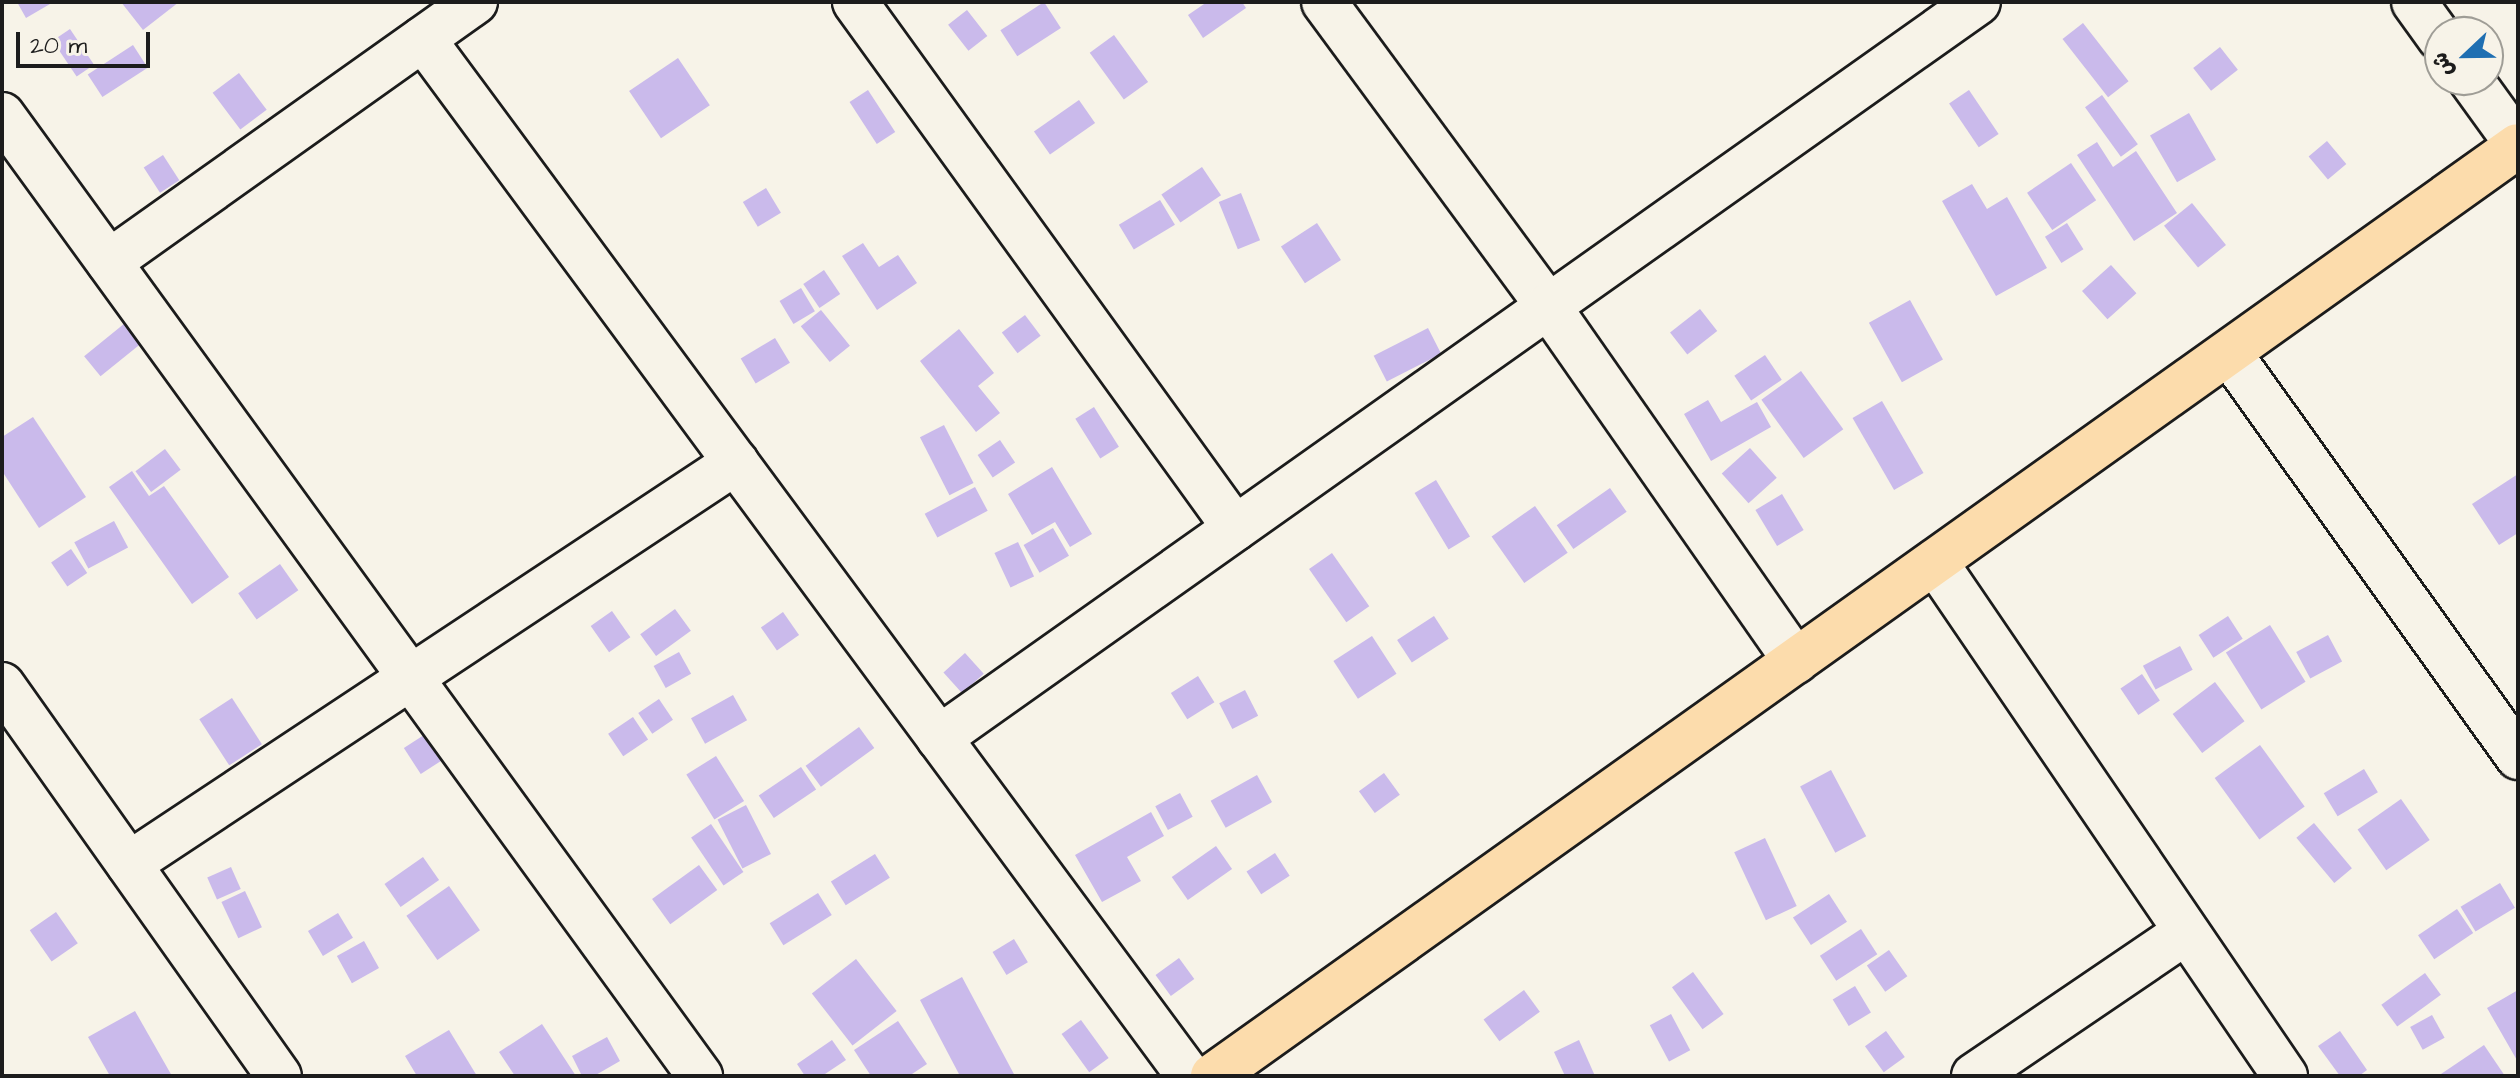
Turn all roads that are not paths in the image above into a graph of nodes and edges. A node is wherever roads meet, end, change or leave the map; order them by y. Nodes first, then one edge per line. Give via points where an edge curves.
1 (475, 2) edge
2 (855, 2) edge
3 (1324, 2) edge
4 (1973, 3) edge
5 (423, 39) junction
6 (2482, 96) edge
7 (2, 115) edge
8 (2518, 146) edge
9 (109, 262) junction
10 (1548, 306) junction
11 (2229, 353) junction
12 (736, 462) junction
13 (1235, 528) junction
14 (1935, 562) junction
15 (1796, 661) junction
16 (412, 678) junction
17 (2, 685) edge
18 (939, 738) junction
19 (2518, 757) edge
20 (129, 864) junction
21 (2186, 932) junction
22 (279, 1076) edge
23 (700, 1076) edge
24 (1189, 1076) edge
25 (1213, 1076) edge
26 (1974, 1076) edge
27 (2285, 1076) edge

1 - 5 street
2 - 13 street
3 - 10 street
4 - 10 street
5 - 9 street
5 - 12 street
6 - 8 street
7 - 9 street
8 - 11 main road
9 - 16 street
10 - 13 street
10 - 15 street
11 - 14 main road
11 - 19 street
12 - 16 street
12 - 18 street
13 - 18 street
14 - 15 main road
14 - 21 street
15 - 25 main road
16 - 20 street
16 - 23 street
17 - 20 street
18 - 24 street
20 - 22 street
21 - 26 street
21 - 27 street

